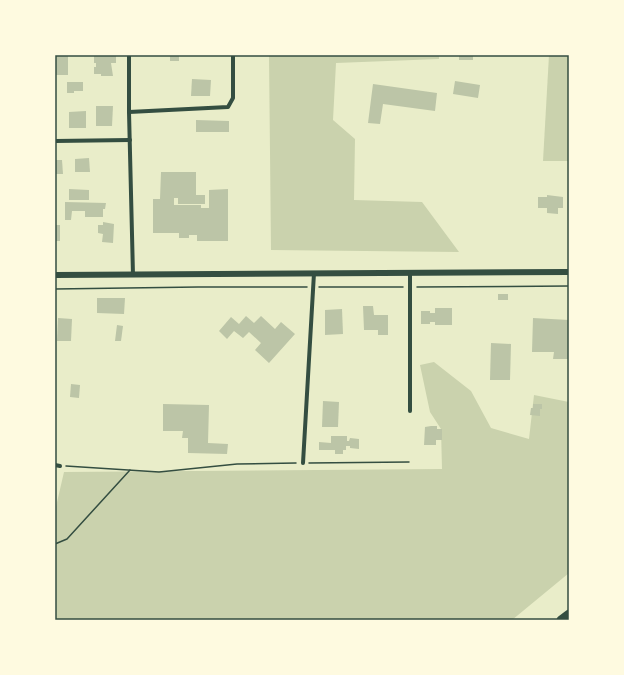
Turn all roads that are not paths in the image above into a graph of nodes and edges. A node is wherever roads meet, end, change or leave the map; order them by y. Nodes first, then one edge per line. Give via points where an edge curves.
1 (129, 55) edge
2 (233, 55) edge
3 (129, 112) junction
4 (130, 140) junction
5 (55, 141) edge
6 (569, 272) edge
7 (314, 273) junction
8 (410, 273) junction
9 (55, 275) edge
10 (133, 275) junction
11 (410, 411) dead end
12 (303, 463) road end
13 (55, 465) edge
14 (60, 466) road end
15 (569, 614) edge
16 (561, 620) edge

1 - 3 street
2 - 3 street via 233,98 228,107
3 - 4 street
4 - 5 street
4 - 10 street
6 - 8 street
7 - 8 street
7 - 10 street
7 - 12 street
8 - 11 street
9 - 10 street
13 - 14 street
15 - 16 highway

